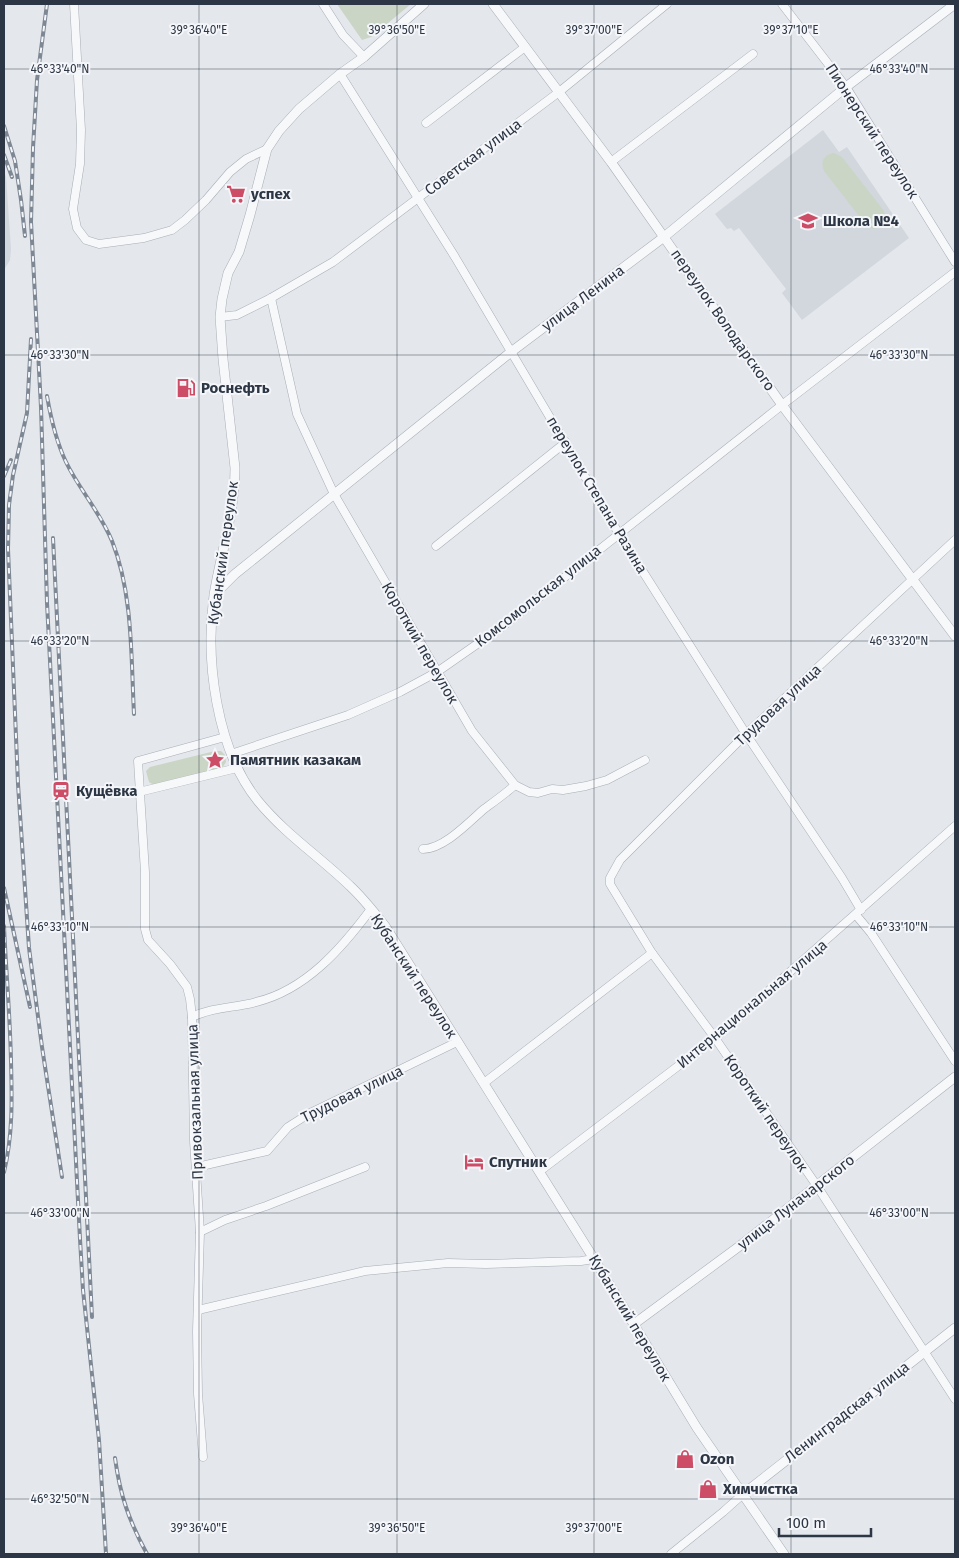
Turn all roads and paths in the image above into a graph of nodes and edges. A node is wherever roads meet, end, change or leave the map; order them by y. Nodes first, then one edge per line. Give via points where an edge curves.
1 (74, 4) edge
2 (322, 4) edge
3 (424, 4) edge
4 (493, 4) edge
5 (667, 4) edge
6 (782, 4) edge
7 (955, 4) edge
8 (525, 47) junction
9 (753, 54) dead end
10 (364, 57) junction
11 (340, 74) junction
12 (846, 86) junction
13 (559, 92) junction
14 (426, 123) dead end
15 (267, 149) junction
16 (611, 162) junction
17 (418, 199) junction
18 (664, 237) junction
19 (955, 262) edge
20 (955, 272) edge
21 (271, 298) junction
22 (220, 317) junction
23 (511, 352) junction
24 (782, 405) junction
25 (566, 442) junction
26 (334, 494) junction
27 (619, 534) junction
28 (955, 540) edge
29 (436, 546) dead end
30 (912, 580) junction
31 (214, 595) junction
32 (955, 636) edge
33 (437, 672) junction
34 (746, 734) junction
35 (225, 737) junction
36 (232, 754) junction
37 (645, 760) dead end
38 (237, 768) junction
39 (516, 785) junction
40 (139, 792) junction
41 (955, 826) edge
42 (423, 849) dead end
43 (610, 878) joint
44 (371, 909) junction
45 (858, 913) junction
46 (652, 953) junction
47 (192, 1017) junction
48 (715, 1038) junction
49 (458, 1042) junction
50 (955, 1060) edge
51 (955, 1077) edge
52 (484, 1083) junction
53 (196, 1167) junction
54 (365, 1167) dead end
55 (540, 1171) junction
56 (816, 1186) junction
57 (200, 1232) junction
58 (594, 1259) junction
59 (198, 1310) junction
60 (634, 1324) junction
61 (955, 1328) edge
62 (925, 1352) junction
63 (955, 1400) edge
64 (203, 1457) dead end
65 (742, 1494) junction
66 (671, 1554) edge
67 (784, 1554) edge

1 - 15 street via 81,130 73,209 77,228 86,240 100,244 144,238 172,230 206,200 230,172 246,159
2 - 10 street via 343,35
3 - 10 street, Кубанский переулок
4 - 8 street, переулок Володарского
5 - 13 street, Советская улица
6 - 12 street, Пионерский переулок
7 - 12 street, улица Ленина
8 - 13 street, переулок Володарского
8 - 14 street
9 - 16 street
10 - 11 street, Кубанский переулок
11 - 15 street, Кубанский переулок via 300,109
11 - 17 street, переулок Степана Разина
12 - 18 street, улица Ленина
12 - 19 street, Пионерский переулок
13 - 16 street, переулок Володарского
13 - 17 street, Советская улица
15 - 22 street, Кубанский переулок via 239,252 228,273
16 - 18 street, переулок Володарского
17 - 21 street, Советская улица via 333,262
17 - 23 street, переулок Степана Разина
18 - 23 street, улица Ленина
18 - 24 street, переулок Володарского
20 - 24 street, Комсомольская улица
21 - 22 street, Советская улица via 237,315
21 - 26 street via 297,414
22 - 31 street, Кубанский переулок via 235,486
23 - 25 street, переулок Степана Разина
23 - 26 street, улица Ленина
24 - 27 street, Комсомольская улица
24 - 30 street, переулок Володарского
25 - 27 street, переулок Степана Разина
25 - 29 street
26 - 31 street, улица Ленина via 234,574
26 - 33 street, Короткий переулок
27 - 33 street, Комсомольская улица via 503,626
27 - 34 street, переулок Степана Разина
28 - 30 street, Трудовая улица
30 - 32 street, переулок Володарского
30 - 34 street, Трудовая улица
31 - 35 street, Кубанский переулок via 212,666
33 - 36 street, Комсомольская улица via 348,715
33 - 39 street, Короткий переулок via 472,731
34 - 43 street, Трудовая улица via 620,860
34 - 45 street, переулок Степана Разина via 842,878
35 - 36 street, Кубанский переулок
35 - 40 street, Привокзальная улица via 138,761
36 - 38 street, Кубанский переулок
37 - 39 street via 607,780 586,786 538,793
38 - 40 street
38 - 44 street, Кубанский переулок via 258,801 275,819 351,886
39 - 42 street via 458,832 437,846
40 - 47 street, Привокзальная улица via 145,929 148,940 187,987
41 - 45 street, Интернациональная улица
43 - 46 street, Короткий переулок via 610,884
44 - 47 street via 334,954 293,987 256,1002 204,1011
44 - 49 street, Кубанский переулок
45 - 48 street, Интернациональная улица
45 - 50 street, переулок Степана Разина
46 - 48 street, Короткий переулок
46 - 52 street
47 - 53 street, Привокзальная улица
48 - 55 street, Интернациональная улица
48 - 56 street, Короткий переулок
49 - 52 street, Кубанский переулок
49 - 53 street, Трудовая улица via 310,1113 288,1127 267,1151
51 - 56 street, улица Луначарского
52 - 55 street, Кубанский переулок
53 - 57 street, Привокзальная улица
54 - 57 street
55 - 58 street, Кубанский переулок
56 - 60 street, улица Луначарского
56 - 62 street, Короткий переулок
57 - 59 street, Привокзальная улица
58 - 59 street via 448,1263 365,1271
58 - 60 street, Кубанский переулок
59 - 64 street, Привокзальная улица via 198,1394
60 - 65 street, Кубанский переулок via 697,1428
61 - 62 street, Ленинградская улица
62 - 63 street, Короткий переулок
62 - 65 street, Ленинградская улица
65 - 66 street, Ленинградская улица
65 - 67 street, Кубанский переулок

